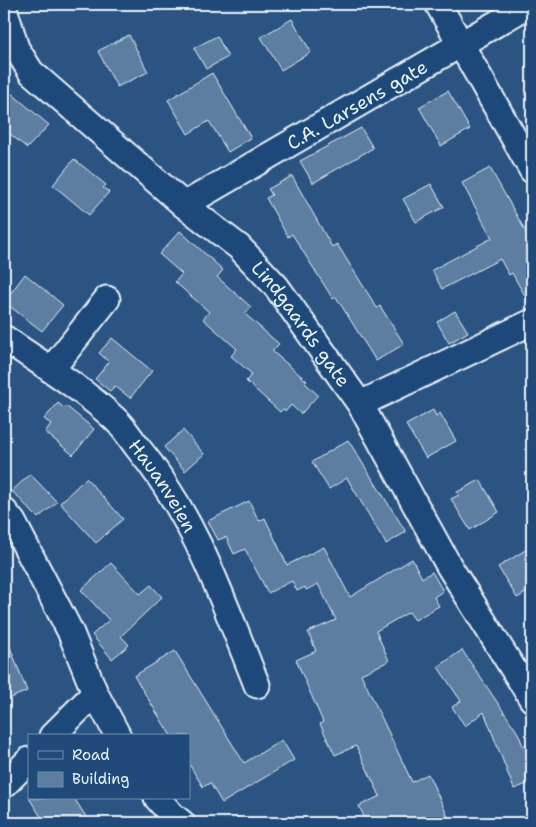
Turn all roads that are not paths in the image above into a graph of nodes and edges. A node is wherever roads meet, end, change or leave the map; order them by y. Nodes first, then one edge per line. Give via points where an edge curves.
1 (438, 4) edge
2 (530, 4) edge
3 (4, 8) edge
4 (461, 45) junction
5 (532, 170) edge
6 (184, 205) junction
7 (107, 299) dead end
8 (532, 322) edge
9 (4, 338) edge
10 (51, 370) junction
11 (360, 404) junction
12 (4, 511) edge
13 (257, 685) dead end
14 (95, 693) junction
15 (532, 700) edge
16 (54, 734) edge
17 (117, 734) edge
18 (28, 761) edge
19 (4, 785) edge
20 (159, 800) edge
21 (182, 823) edge

1 - 4 street
2 - 4 street, C.A. Larsens gate
3 - 6 street, Lindgaards gate via 16,48 31,72
4 - 5 street
4 - 6 street, C.A. Larsens gate
6 - 11 street, Lindgaards gate via 239,247 276,286
7 - 10 street
8 - 11 street
9 - 10 street, Hauanveien
10 - 13 street, Hauanveien via 82,391 118,423 173,497 205,558
11 - 15 street, Lindgaards gate via 449,566
12 - 14 street via 70,631
14 - 16 street
14 - 17 street
18 - 19 street
20 - 21 street

